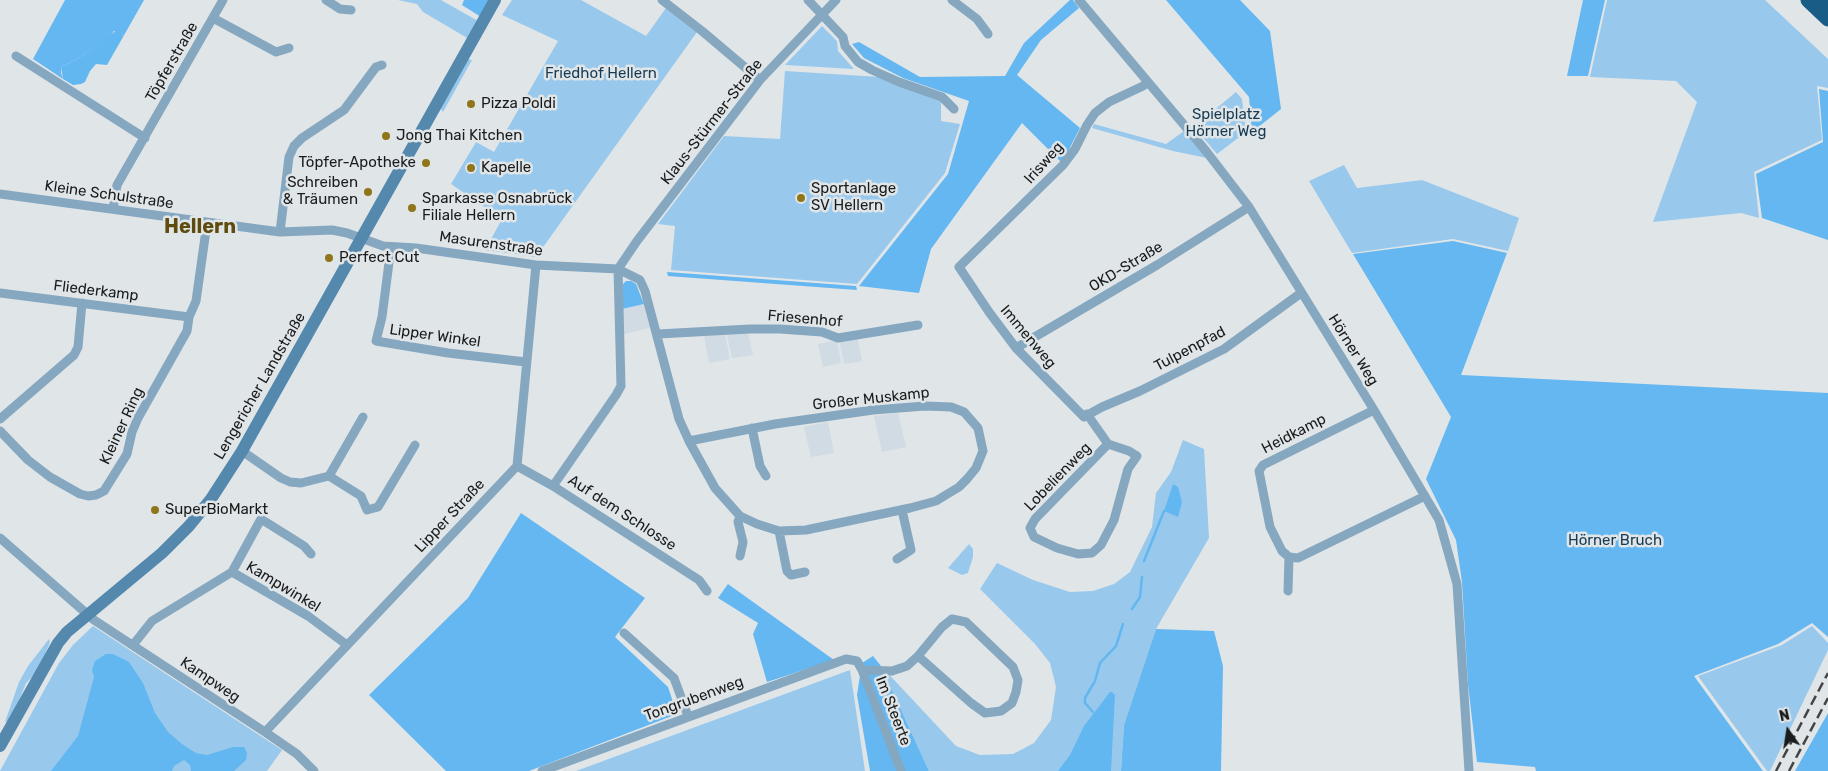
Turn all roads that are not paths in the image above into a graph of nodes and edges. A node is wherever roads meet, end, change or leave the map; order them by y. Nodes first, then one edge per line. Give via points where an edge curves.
1 (223, 0) edge
2 (326, 0) edge
3 (495, 0) edge
4 (662, 0) edge
5 (808, 0) edge
6 (836, 0) edge
7 (952, 0) edge
8 (1079, 0) edge
9 (1808, 0) edge
10 (351, 10) dead end
11 (821, 15) junction
12 (214, 18) junction
13 (1828, 19) edge
14 (988, 34) dead end
15 (288, 48) dead end
16 (16, 56) dead end
17 (382, 64) dead end
18 (760, 80) junction
19 (1148, 82) junction
20 (954, 109) dead end
21 (145, 138) junction
22 (0, 194) edge
23 (1249, 207) junction
24 (113, 209) junction
25 (208, 223) junction
26 (280, 232) junction
27 (362, 239) junction
28 (391, 247) junction
29 (536, 265) junction
30 (959, 267) joint
31 (618, 269) junction
32 (0, 293) edge
33 (1302, 293) junction
34 (82, 303) junction
35 (189, 317) junction
36 (918, 325) dead end
37 (658, 334) junction
38 (1016, 348) junction
39 (526, 362) junction
40 (1374, 410) junction
41 (1086, 416) junction
42 (363, 417) dead end
43 (0, 419) edge
44 (752, 428) junction
45 (0, 431) edge
46 (689, 442) junction
47 (1108, 444) junction
48 (415, 445) dead end
49 (242, 452) junction
50 (517, 466) junction
51 (329, 476) junction
52 (766, 476) dead end
53 (553, 486) junction
54 (1425, 496) junction
55 (902, 510) junction
56 (740, 516) junction
57 (779, 531) junction
58 (0, 538) edge
59 (310, 554) dead end
60 (740, 556) dead end
61 (1289, 557) junction
62 (897, 559) dead end
63 (232, 572) junction
64 (804, 572) dead end
65 (707, 591) dead end
66 (1288, 591) dead end
67 (87, 615) junction
68 (624, 633) dead end
69 (133, 645) junction
70 (347, 646) junction
71 (918, 656) junction
72 (857, 661) joint
73 (862, 670) junction
74 (688, 716) junction
75 (4, 731) edge
76 (265, 732) junction
77 (0, 746) edge
78 (314, 771) edge
79 (542, 771) edge
80 (901, 771) edge
81 (1469, 771) edge

1 - 12 street, Töpferstraße
2 - 10 street
3 - 27 main road, Lengericher Landstraße
4 - 18 street
5 - 11 street
6 - 11 street, Klaus-Stürmer-Straße
7 - 14 street via 977,19
8 - 19 street, Hörner Weg
9 - 13 highway
11 - 18 street, Klaus-Stürmer-Straße
11 - 20 street via 843,37 845,46 858,62 899,82 942,97
12 - 15 street via 276,52
12 - 21 street, Töpferstraße
16 - 21 street
17 - 26 street via 376,67 344,110 294,146
18 - 31 street, Klaus-Stürmer-Straße
19 - 23 street, Hörner Weg
19 - 30 street, Irisweg via 1095,113 1063,165
21 - 24 street, Töpferstraße via 117,185
22 - 24 street, Kleine Schulstraße
23 - 33 street, Hörner Weg
23 - 38 street, OKD-Straße
24 - 25 street, Kleine Schulstraße
25 - 26 street, Kleine Schulstraße
25 - 35 street, Kleiner Ring via 196,301
26 - 27 street, Kleine Schulstraße via 332,230
27 - 28 street, Masurenstraße
27 - 49 main road, Lengericher Landstraße
28 - 29 street, Masurenstraße
28 - 39 street, Lipper Winkel via 376,341
29 - 31 street, Masurenstraße
29 - 39 street
30 - 38 street, Immenweg
31 - 37 street, Großer Muskamp via 640,280
31 - 53 street via 621,386
32 - 34 street, Fliederkamp
33 - 40 street, Hörner Weg
33 - 41 street, Tulpenpfad via 1224,349
34 - 35 street, Fliederkamp
34 - 43 street via 78,347 74,354
35 - 45 street, Kleiner Ring via 187,331 138,418 126,454 104,491 96,495 80,494 28,460
36 - 37 street, Friesenhof via 838,338 822,332 758,329
37 - 46 street, Großer Muskamp via 679,418
38 - 41 street, Immenweg
39 - 50 street
40 - 54 street, Hörner Weg
40 - 61 street, Heidkamp via 1263,465 1259,471 1270,527 1282,551
41 - 47 street, Lobelienweg
42 - 51 street
44 - 46 street, Großer Muskamp
44 - 52 street via 760,466
44 - 55 street, Großer Muskamp via 873,410 925,406 951,407 964,412 978,428 982,441 983,451 976,468 959,487 945,496
46 - 56 street, Großer Muskamp via 715,488
47 - 47 street, Lobelienweg via 1137,456 1128,470 1114,520 1101,546 1092,553 1078,554 1034,537 1030,528 1035,519
48 - 51 street via 378,507 367,510 361,496
49 - 51 street via 290,482
49 - 67 main road, Lengericher Landstraße via 189,526 154,560
50 - 53 street, Auf dem Schlosse
50 - 70 street, Lipper Straße
53 - 65 street, Auf dem Schlosse via 699,580
54 - 61 street via 1298,558
54 - 81 street, Hörner Weg via 1439,520 1457,584
55 - 57 street, Großer Muskamp via 806,530
55 - 62 street via 910,550
56 - 57 street, Großer Muskamp
56 - 60 street via 738,522 743,542
57 - 64 street via 787,571 791,575
58 - 67 street, Kampweg
59 - 63 street via 304,546 261,519
61 - 66 street
63 - 69 street, Kampwinkel via 152,621
63 - 70 street, Kampwinkel via 308,616
67 - 69 street, Kampweg
67 - 75 main road, Lengericher Landstraße via 58,642
68 - 74 street via 674,678
69 - 76 street, Kampweg
70 - 76 street, Lipper Straße
71 - 71 street via 952,619 966,622 1013,667 1018,680 1012,702 1001,711 985,713
71 - 73 street via 907,666 892,671
72 - 73 street, Im Steerte
72 - 74 street, Tongrubenweg via 846,658
73 - 80 street, Im Steerte
74 - 79 street, Tongrubenweg
75 - 77 main road, Lengericher Landstraße
76 - 78 street, Kampweg via 297,754

